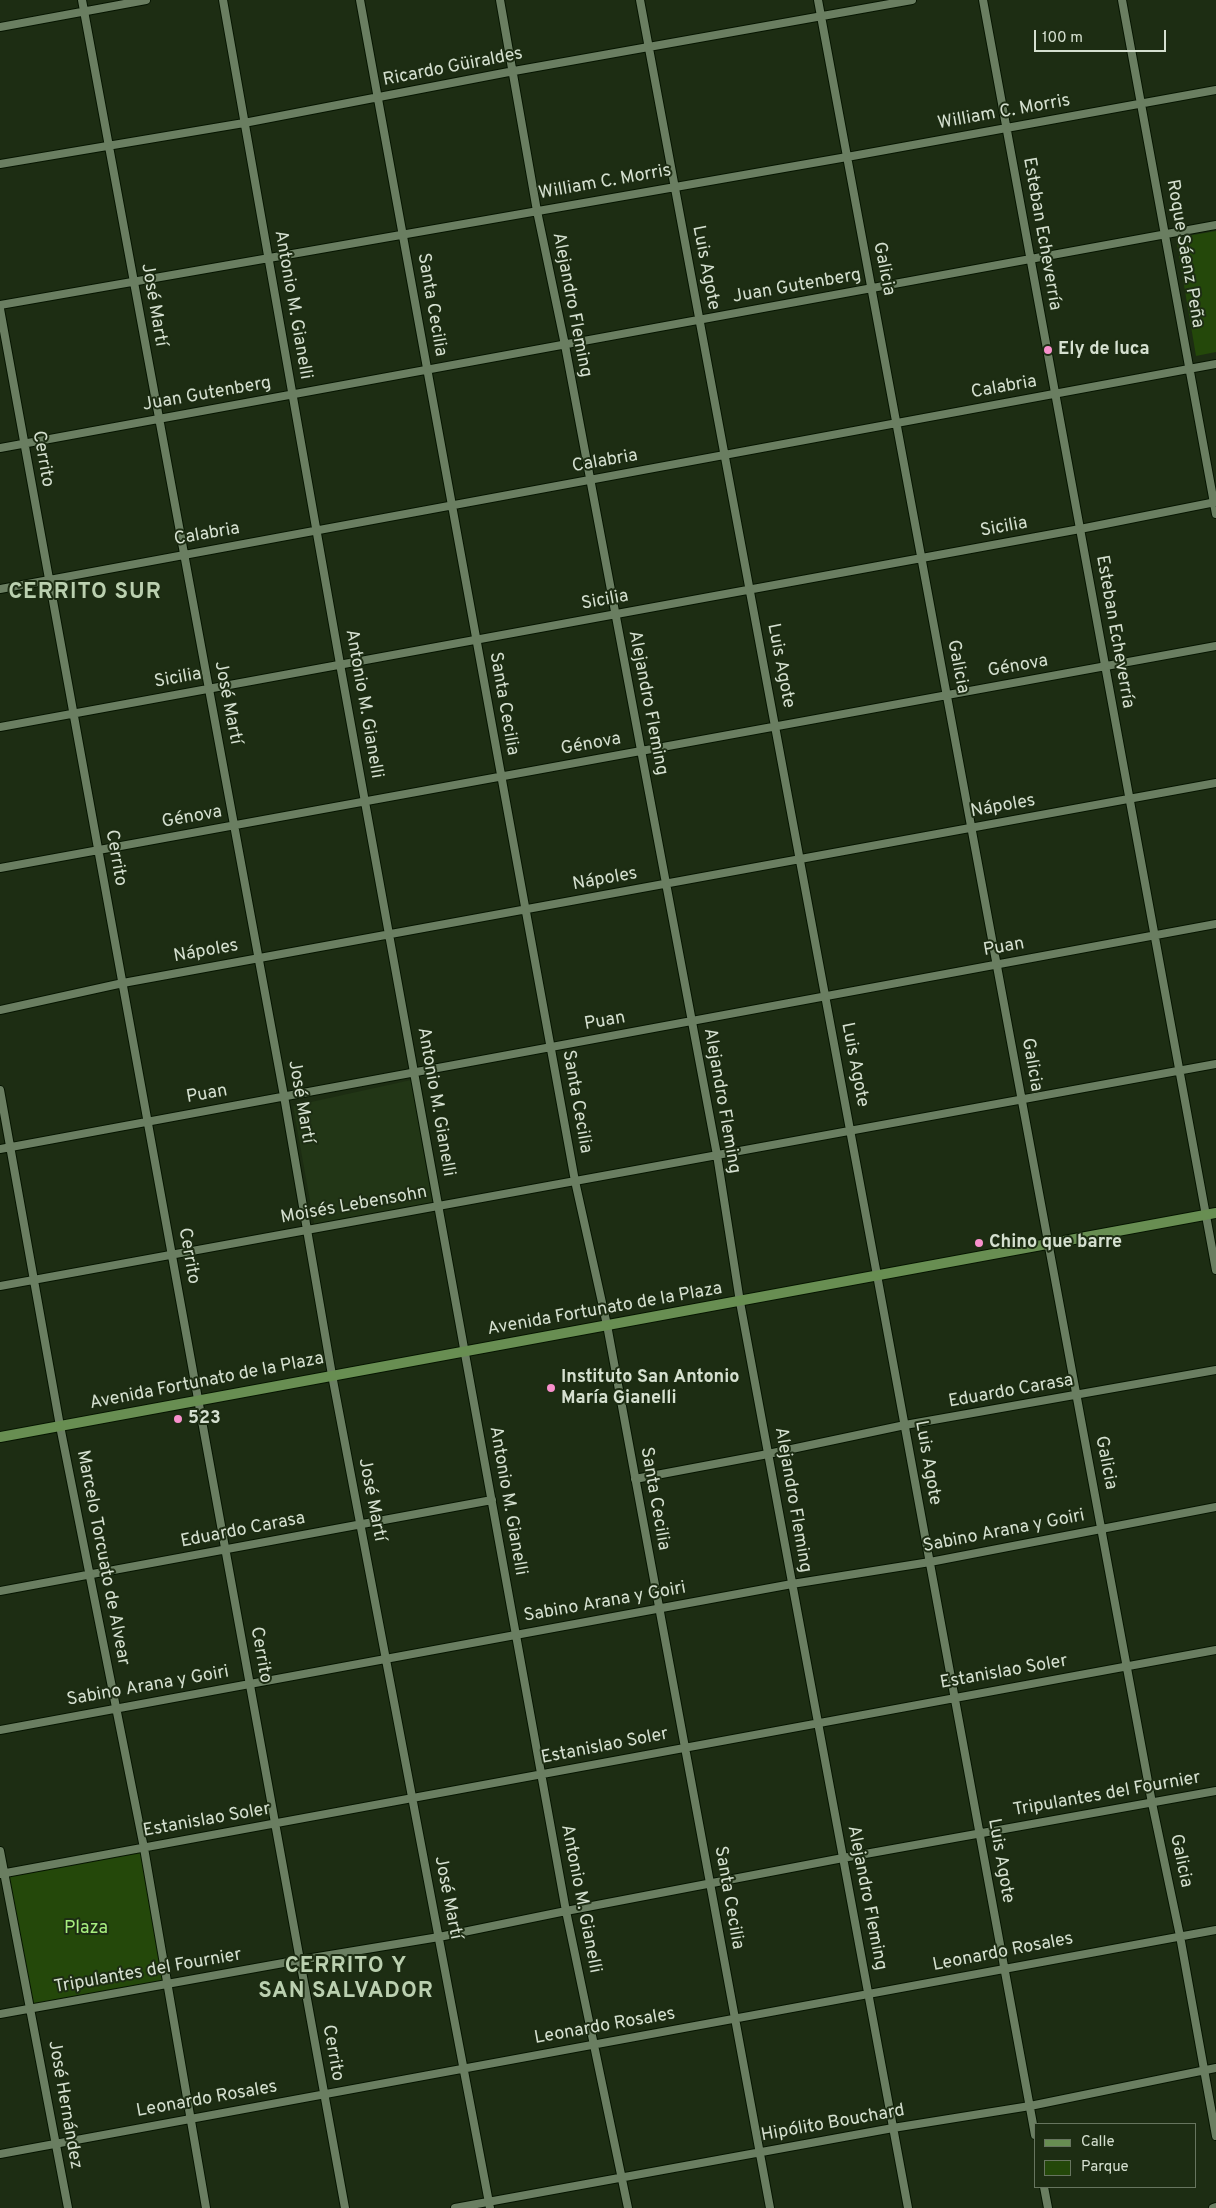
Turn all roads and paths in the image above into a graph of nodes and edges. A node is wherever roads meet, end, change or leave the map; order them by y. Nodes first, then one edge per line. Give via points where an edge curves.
1 (82, 0) edge
2 (146, 0) edge
3 (223, 0) edge
4 (360, 0) edge
5 (500, 0) edge
6 (640, 0) edge
7 (818, 0) edge
8 (912, 0) edge
9 (983, 0) edge
10 (1122, 0) edge
11 (84, 11) junction
12 (821, 16) junction
13 (0, 26) edge
14 (649, 47) junction
15 (514, 72) junction
16 (1216, 90) edge
17 (379, 98) junction
18 (1141, 103) junction
19 (244, 123) junction
20 (1006, 128) junction
21 (108, 144) junction
22 (847, 157) junction
23 (0, 164) edge
24 (675, 186) junction
25 (537, 211) junction
26 (1216, 225) edge
27 (404, 234) junction
28 (1165, 234) junction
29 (268, 258) junction
30 (1030, 259) junction
31 (134, 282) junction
32 (871, 288) junction
33 (0, 305) edge
34 (0, 310) edge
35 (700, 320) junction
36 (565, 345) junction
37 (1216, 364) edge
38 (1189, 369) junction
39 (427, 370) junction
40 (1055, 394) junction
41 (293, 395) junction
42 (159, 419) junction
43 (896, 423) junction
44 (24, 444) junction
45 (0, 448) edge
46 (725, 455) junction
47 (590, 480) junction
48 (1215, 502) edge
49 (452, 505) junction
50 (1216, 514) edge
51 (1080, 529) junction
52 (316, 530) junction
53 (184, 555) junction
54 (921, 558) junction
55 (49, 580) junction
56 (0, 589) edge
57 (750, 590) junction
58 (615, 614) junction
59 (476, 640) junction
60 (1216, 646) edge
61 (340, 664) junction
62 (1105, 666) junction
63 (209, 688) junction
64 (947, 695) junction
65 (74, 713) junction
66 (776, 726) junction
67 (0, 727) edge
68 (641, 751) junction
69 (501, 776) junction
70 (1216, 783) edge
71 (1130, 799) junction
72 (365, 801) junction
73 (234, 825) junction
74 (971, 828) junction
75 (98, 850) junction
76 (800, 859) junction
77 (0, 868) edge
78 (666, 884) junction
79 (526, 909) junction
80 (1216, 924) edge
81 (389, 934) junction
82 (1155, 936) junction
83 (259, 958) junction
84 (997, 965) junction
85 (123, 983) junction
86 (826, 996) junction
87 (0, 1010) edge
88 (692, 1021) junction
89 (551, 1047) junction
90 (1216, 1064) edge
91 (1179, 1071) junction
92 (414, 1072) junction
93 (0, 1090) edge
94 (284, 1096) junction
95 (1022, 1099) junction
96 (148, 1121) junction
97 (851, 1131) junction
98 (10, 1147) junction
99 (0, 1149) edge
100 (717, 1155) junction
101 (575, 1181) junction
102 (438, 1206) junction
103 (1211, 1214) edge
104 (306, 1231) junction
105 (1049, 1244) junction
106 (172, 1255) junction
107 (1216, 1270) edge
108 (877, 1274) junction
109 (34, 1280) junction
110 (0, 1286) edge
111 (740, 1302) junction
112 (607, 1325) junction
113 (465, 1351) junction
114 (1216, 1370) edge
115 (332, 1375) junction
116 (1077, 1396) junction
117 (199, 1400) junction
118 (905, 1425) junction
119 (60, 1426) junction
120 (0, 1437) edge
121 (768, 1454) junction
122 (635, 1479) junction
123 (492, 1500) junction
124 (1216, 1507) edge
125 (361, 1524) junction
126 (1101, 1528) junction
127 (226, 1549) junction
128 (930, 1562) junction
129 (90, 1574) junction
130 (792, 1584) junction
131 (0, 1591) edge
132 (660, 1609) junction
133 (516, 1635) junction
134 (1216, 1650) edge
135 (386, 1659) junction
136 (1127, 1666) junction
137 (250, 1684) junction
138 (955, 1698) junction
139 (117, 1708) junction
140 (818, 1723) junction
141 (0, 1730) edge
142 (685, 1748) junction
143 (541, 1774) junction
144 (1216, 1792) edge
145 (413, 1798) junction
146 (1152, 1803) junction
147 (275, 1824) junction
148 (979, 1832) junction
149 (144, 1848) junction
150 (0, 1850) edge
151 (843, 1858) junction
152 (2, 1873) edge
153 (710, 1883) junction
154 (566, 1910) junction
155 (1216, 1930) edge
156 (1180, 1936) junction
157 (439, 1937) junction
158 (300, 1960) junction
159 (1004, 1967) junction
160 (166, 1984) junction
161 (868, 1995) junction
162 (31, 2008) junction
163 (0, 2014) edge
164 (735, 2019) junction
165 (593, 2044) junction
166 (464, 2068) junction
167 (1216, 2068) edge
168 (1204, 2070) junction
169 (324, 2094) junction
170 (1030, 2106) junction
171 (190, 2118) junction
172 (893, 2128) junction
173 (1034, 2129) edge
174 (1216, 2136) edge
175 (56, 2143) junction
176 (760, 2152) junction
177 (0, 2154) edge
178 (622, 2177) junction
179 (1044, 2188) edge
180 (490, 2205) edge
181 (68, 2208) edge
182 (206, 2208) edge
183 (345, 2208) edge
184 (455, 2208) edge
185 (628, 2208) edge
186 (770, 2208) edge
187 (908, 2208) edge
188 (1048, 2208) edge

1 - 11 street, José Martí
2 - 11 street
3 - 19 street, Antonio M. Gianelli
4 - 17 street, Santa Cecilia
5 - 15 street, Alejandro Fleming
6 - 14 street, Luis Agote
7 - 12 street, Galicia
8 - 12 street, Ricardo Güiraldes
9 - 20 street, Esteban Echeverría
10 - 18 street, Roque Sáenz Peña
11 - 13 street
11 - 21 street, José Martí
12 - 14 street, Ricardo Güiraldes
12 - 22 street, Galicia
14 - 15 street, Ricardo Güiraldes
14 - 24 street, Luis Agote
15 - 17 street, Ricardo Güiraldes
15 - 25 street, Alejandro Fleming
16 - 18 street, William C. Morris
17 - 19 street, Ricardo Güiraldes
17 - 27 street, Santa Cecilia
18 - 20 street, William C. Morris
18 - 28 street, Roque Sáenz Peña
19 - 21 street, Ricardo Güiraldes
19 - 29 street, Antonio M. Gianelli
20 - 22 street, William C. Morris
20 - 30 street, Esteban Echeverría
21 - 23 street, Ricardo Güiraldes
21 - 31 street, José Martí
22 - 24 street, William C. Morris
22 - 32 street, Galicia
24 - 25 street, William C. Morris
24 - 35 street, Luis Agote
25 - 27 street, William C. Morris
25 - 36 street, Alejandro Fleming
26 - 28 street, Juan Gutenberg
27 - 29 street, William C. Morris
27 - 39 street, Santa Cecilia
28 - 30 street, Juan Gutenberg
28 - 38 street, Roque Sáenz Peña
29 - 31 street, William C. Morris
29 - 41 street, Antonio M. Gianelli
30 - 32 street, Juan Gutenberg
30 - 40 street, Esteban Echeverría
31 - 33 street, William C. Morris
31 - 42 street, José Martí
32 - 35 street, Juan Gutenberg
32 - 43 street, Galicia
34 - 44 street, Cerrito
35 - 36 street, Juan Gutenberg
35 - 46 street, Luis Agote
36 - 39 street, Juan Gutenberg
36 - 47 street, Alejandro Fleming
37 - 38 street, Calabria
38 - 40 street, Calabria
38 - 48 street, Roque Sáenz Peña
39 - 41 street, Juan Gutenberg
39 - 49 street, Santa Cecilia
40 - 43 street, Calabria
40 - 51 street, Esteban Echeverría
41 - 42 street, Juan Gutenberg
41 - 52 street, Antonio M. Gianelli
42 - 44 street, Juan Gutenberg
42 - 53 street, José Martí
43 - 46 street, Calabria
43 - 54 street, Galicia
44 - 45 street, Juan Gutenberg
44 - 55 street, Cerrito
46 - 47 street, Calabria
46 - 57 street, Luis Agote
47 - 49 street, Calabria
47 - 58 street, Alejandro Fleming
48 - 50 street, Roque Sáenz Peña
48 - 51 street, Sicilia
49 - 52 street, Calabria
49 - 59 street, Santa Cecilia
51 - 54 street, Sicilia
51 - 62 street, Esteban Echeverría
52 - 53 street, Calabria
52 - 61 street, Antonio M. Gianelli
53 - 55 street, Calabria
53 - 63 street, José Martí
54 - 57 street, Sicilia
54 - 64 street, Galicia
55 - 56 street, Calabria
55 - 65 street, Cerrito
57 - 58 street, Sicilia
57 - 66 street, Luis Agote
58 - 59 street, Sicilia
58 - 68 street, Alejandro Fleming
59 - 61 street, Sicilia
59 - 69 street, Santa Cecilia
60 - 62 street, Génova
61 - 63 street, Sicilia
61 - 72 street, Antonio M. Gianelli
62 - 64 street, Génova
62 - 71 street, Esteban Echeverría
63 - 65 street, Sicilia
63 - 73 street, José Martí
64 - 66 street, Génova
64 - 74 street, Galicia
65 - 67 street, Sicilia
65 - 75 street, Cerrito
66 - 68 street, Génova
66 - 76 street, Luis Agote
68 - 69 street, Génova
68 - 78 street, Alejandro Fleming
69 - 72 street, Génova
69 - 79 street, Santa Cecilia
70 - 71 street, Nápoles
71 - 74 street, Nápoles
71 - 82 street, Esteban Echeverría
72 - 73 street, Génova
72 - 81 street, Antonio M. Gianelli
73 - 75 street, Génova
73 - 83 street, José Martí
74 - 76 street, Nápoles
74 - 84 street, Galicia
75 - 77 street, Génova
75 - 85 street, Cerrito
76 - 78 street, Nápoles
76 - 86 street, Luis Agote
78 - 79 street, Nápoles
78 - 88 street, Alejandro Fleming
79 - 81 street, Nápoles
79 - 89 street, Santa Cecilia
80 - 82 street, Puan
81 - 83 street, Nápoles
81 - 92 street, Antonio M. Gianelli
82 - 84 street, Puan
82 - 91 street, Esteban Echeverría
83 - 85 street, Nápoles
83 - 94 street, José Martí
84 - 86 street, Puan
84 - 95 street, Galicia
85 - 87 street, Nápoles
85 - 96 street, Cerrito
86 - 88 street, Puan
86 - 97 street, Luis Agote
88 - 89 street, Puan
88 - 100 street, Alejandro Fleming
89 - 92 street, Puan
89 - 101 street, Santa Cecilia
90 - 91 street, Moisés Lebensohn
91 - 95 street, Moisés Lebensohn
91 - 103 street, Esteban Echeverría
92 - 94 street, Puan
92 - 102 street, Antonio M. Gianelli
93 - 98 street, Marcelo Torcuato de Alvear
94 - 96 street, Puan
94 - 104 street, José Martí
95 - 97 street, Moisés Lebensohn
95 - 105 street, Galicia
96 - 98 street, Puan
96 - 106 street, Cerrito
97 - 100 street, Moisés Lebensohn
97 - 108 street, Luis Agote
98 - 99 street, Puan
98 - 109 street, Marcelo Torcuato de Alvear
100 - 101 street, Moisés Lebensohn
100 - 111 street, Alejandro Fleming
101 - 102 street, Moisés Lebensohn
101 - 112 street, Santa Cecilia
102 - 104 street, Moisés Lebensohn
102 - 113 street, Antonio M. Gianelli
103 - 105 main road, Avenida Fortunato de la Plaza
103 - 107 street, Esteban Echeverría
104 - 106 street, Moisés Lebensohn
104 - 115 street, José Martí
105 - 108 main road, Avenida Fortunato de la Plaza
105 - 116 street, Galicia
106 - 109 street, Moisés Lebensohn
106 - 117 street, Cerrito
108 - 111 main road, Avenida Fortunato de la Plaza
108 - 118 street, Luis Agote
109 - 110 street, Moisés Lebensohn
109 - 119 street, Marcelo Torcuato de Alvear
111 - 112 main road, Avenida Fortunato de la Plaza
111 - 121 street, Alejandro Fleming
112 - 113 main road, Avenida Fortunato de la Plaza
112 - 122 street, Santa Cecilia
113 - 115 main road, Avenida Fortunato de la Plaza
113 - 123 street, Antonio M. Gianelli
114 - 116 street, Eduardo Carasa
115 - 117 main road, Avenida Fortunato de la Plaza
115 - 125 street, José Martí
116 - 118 street, Eduardo Carasa
116 - 126 street, Galicia
117 - 119 main road, Avenida Fortunato de la Plaza
117 - 127 street, Cerrito
118 - 121 street, Eduardo Carasa
118 - 128 street, Luis Agote
119 - 120 main road, Avenida Fortunato de la Plaza
119 - 129 street, Marcelo Torcuato de Alvear
121 - 122 street, Eduardo Carasa
121 - 130 street, Alejandro Fleming
122 - 132 street, Santa Cecilia
123 - 125 street, Eduardo Carasa
123 - 133 street, Antonio M. Gianelli
124 - 126 street, Sabino Arana y Goiri
125 - 127 street, Eduardo Carasa
125 - 135 street, José Martí
126 - 128 street, Sabino Arana y Goiri
126 - 136 street, Galicia
127 - 129 street, Eduardo Carasa
127 - 137 street, Cerrito
128 - 130 street, Sabino Arana y Goiri
128 - 138 street, Luis Agote
129 - 131 street, Eduardo Carasa
129 - 139 street, Marcelo Torcuato de Alvear
130 - 132 street, Sabino Arana y Goiri
130 - 140 street, Alejandro Fleming
132 - 133 street, Sabino Arana y Goiri
132 - 142 street, Santa Cecilia
133 - 135 street, Sabino Arana y Goiri
133 - 143 street, Antonio M. Gianelli
134 - 136 street, Estanislao Soler
135 - 137 street, Sabino Arana y Goiri
135 - 145 street, José Martí
136 - 138 street, Estanislao Soler
136 - 146 street, Galicia
137 - 139 street, Sabino Arana y Goiri
137 - 147 street, Cerrito
138 - 140 street, Estanislao Soler
138 - 148 street, Luis Agote
139 - 141 street, Sabino Arana y Goiri
139 - 149 street, Marcelo Torcuato de Alvear
140 - 142 street, Estanislao Soler
140 - 151 street, Alejandro Fleming
142 - 143 street, Estanislao Soler
142 - 153 street, Santa Cecilia
143 - 145 street, Estanislao Soler
143 - 154 street, Antonio M. Gianelli
144 - 146 street, Tripulantes del Fournier
145 - 147 street, Estanislao Soler
145 - 157 street, José Martí
146 - 148 street, Tripulantes del Fournier
146 - 156 street, Galicia
147 - 149 street, Estanislao Soler
147 - 158 street, Cerrito
148 - 151 street, Tripulantes del Fournier
148 - 159 street, Luis Agote
149 - 152 street, Estanislao Soler
149 - 160 street, Marcelo Torcuato de Alvear
150 - 152 street
151 - 153 street, Tripulantes del Fournier
151 - 161 street, Alejandro Fleming
152 - 162 street, José Hernández
153 - 154 street, Tripulantes del Fournier
153 - 164 street, Santa Cecilia
154 - 157 street, Tripulantes del Fournier
154 - 165 street, Antonio M. Gianelli
155 - 156 street, Leonardo Rosales
156 - 159 street, Leonardo Rosales
156 - 168 street, Galicia
157 - 158 street, Tripulantes del Fournier
157 - 166 street, José Martí
158 - 160 street, Tripulantes del Fournier
158 - 169 street, Cerrito
159 - 161 street, Leonardo Rosales
159 - 170 street, Luis Agote
160 - 162 street, Tripulantes del Fournier
160 - 171 street, Marcelo Torcuato de Alvear
161 - 164 street, Leonardo Rosales
161 - 172 street, Alejandro Fleming
162 - 163 street, Tripulantes del Fournier
162 - 175 street, José Hernández
164 - 165 street, Leonardo Rosales
164 - 176 street, Santa Cecilia
165 - 166 street, Leonardo Rosales
165 - 178 street, Antonio M. Gianelli
166 - 169 street, Leonardo Rosales
166 - 180 street, José Martí
167 - 168 street, Hipólito Bouchard
168 - 170 street, Hipólito Bouchard
168 - 174 street, Galicia
169 - 171 street, Leonardo Rosales
169 - 183 street, Cerrito
170 - 172 street, Hipólito Bouchard
170 - 173 street, Luis Agote
171 - 175 street, Leonardo Rosales
171 - 182 street, Marcelo Torcuato de Alvear
172 - 176 street, Hipólito Bouchard
172 - 187 street, Alejandro Fleming
175 - 177 street, Leonardo Rosales
175 - 181 street, José Hernández
176 - 178 street, Hipólito Bouchard
176 - 186 street, Santa Cecilia
178 - 180 street, Hipólito Bouchard
178 - 185 street, Antonio M. Gianelli
179 - 188 street
180 - 184 street, Hipólito Bouchard

